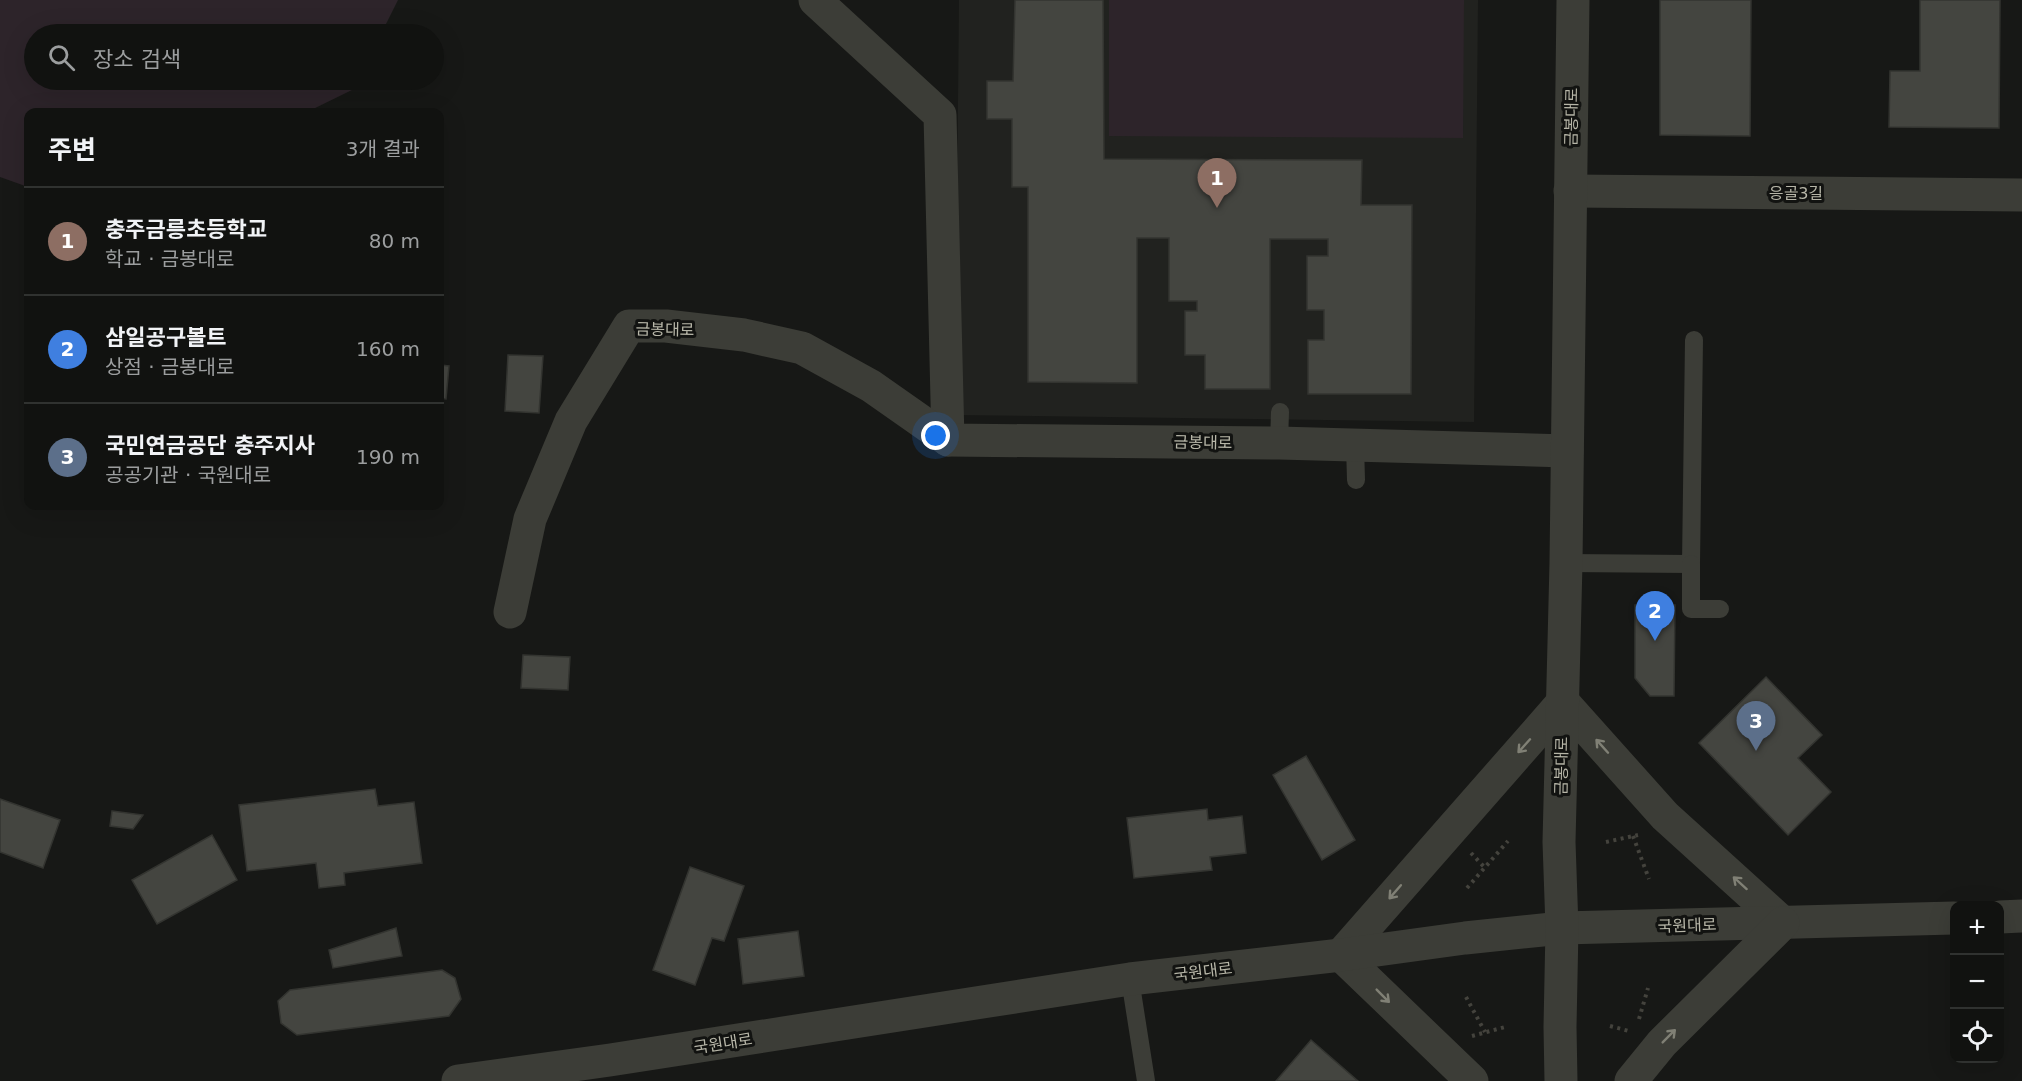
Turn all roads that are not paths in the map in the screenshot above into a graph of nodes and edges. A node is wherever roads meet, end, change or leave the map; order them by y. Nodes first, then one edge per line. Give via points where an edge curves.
1 (815, 0) edge
2 (1573, 0) edge
3 (1570, 192) junction
4 (2022, 195) edge
5 (1694, 340) dead end
6 (948, 440) junction
7 (1355, 445) junction
8 (1567, 451) junction
9 (1356, 480) dead end
10 (1566, 563) junction
11 (1691, 564) junction
12 (1720, 609) dead end
13 (510, 612) dead end
14 (1563, 702) junction
15 (2022, 916) edge
16 (2004, 917) edge
17 (1950, 918) edge
18 (1783, 922) junction
19 (1562, 928) junction
20 (1341, 955) junction
21 (1130, 979) junction
22 (458, 1081) edge
23 (1146, 1081) edge
24 (1472, 1081) edge
25 (1561, 1081) edge
26 (1631, 1081) edge

1 - 6 street via 940,115
2 - 3 street, 금봉대로
3 - 4 street, 응골3길
3 - 8 street, 금봉대로
5 - 11 lane
6 - 7 street, 금봉대로 via 1279,428
6 - 13 street, 금봉대로 via 871,386 802,348 744,335 629,326 571,421 557,453 530,519
7 - 8 street, 금봉대로
7 - 9 lane
8 - 10 street, 금봉대로
10 - 11 lane
10 - 14 street, 금봉대로
11 - 12 lane via 1691,609
18 -> 14 street via 1665,816
14 - 19 street, 금봉대로 via 1559,842
14 -> 20 street
15 - 16 street
17 - 18 street, 국원대로
18 - 19 street, 국원대로
26 -> 18 street via 1662,1043
19 - 20 street, 국원대로
19 - 25 street, 금봉대로
20 - 21 street, 국원대로
20 -> 24 street
21 - 22 street, 국원대로
21 - 23 lane

